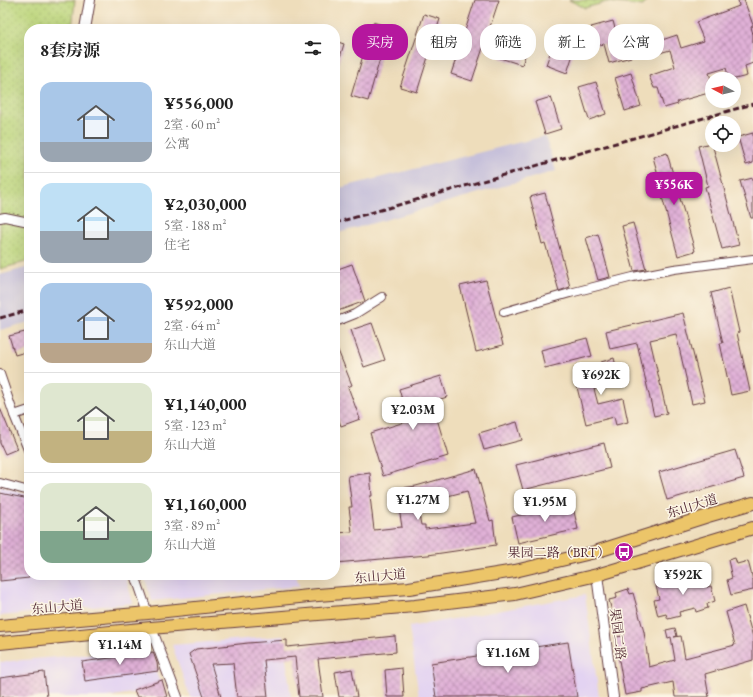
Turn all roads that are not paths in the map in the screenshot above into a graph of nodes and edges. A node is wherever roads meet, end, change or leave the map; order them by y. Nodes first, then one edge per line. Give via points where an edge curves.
1 (90, 0) edge
2 (86, 24) edge
3 (0, 218) edge
4 (24, 221) edge
5 (753, 259) edge
6 (382, 297) dead end
7 (504, 312) dead end
8 (340, 320) edge
9 (0, 374) edge
10 (24, 412) edge
11 (14, 415) junction
12 (24, 440) edge
13 (0, 483) edge
14 (24, 490) edge
15 (753, 503) edge
16 (753, 528) edge
17 (597, 575) junction
18 (137, 580) edge
19 (148, 613) junction
20 (0, 626) edge
21 (151, 628) junction
22 (0, 643) edge
23 (178, 697) edge
24 (613, 697) edge

1 - 2 street
3 - 4 street
5 - 7 street via 633,277
6 - 8 street
9 - 11 street
10 - 11 street
11 - 12 street
13 - 14 street
15 - 19 main road, 东山大道 via 595,552 515,571 409,588
16 - 17 main road
17 - 21 main road via 515,594 423,606
17 - 24 street, 果园二路
18 - 19 street
19 - 20 main road, 东山大道
21 - 22 main road
21 - 23 street

